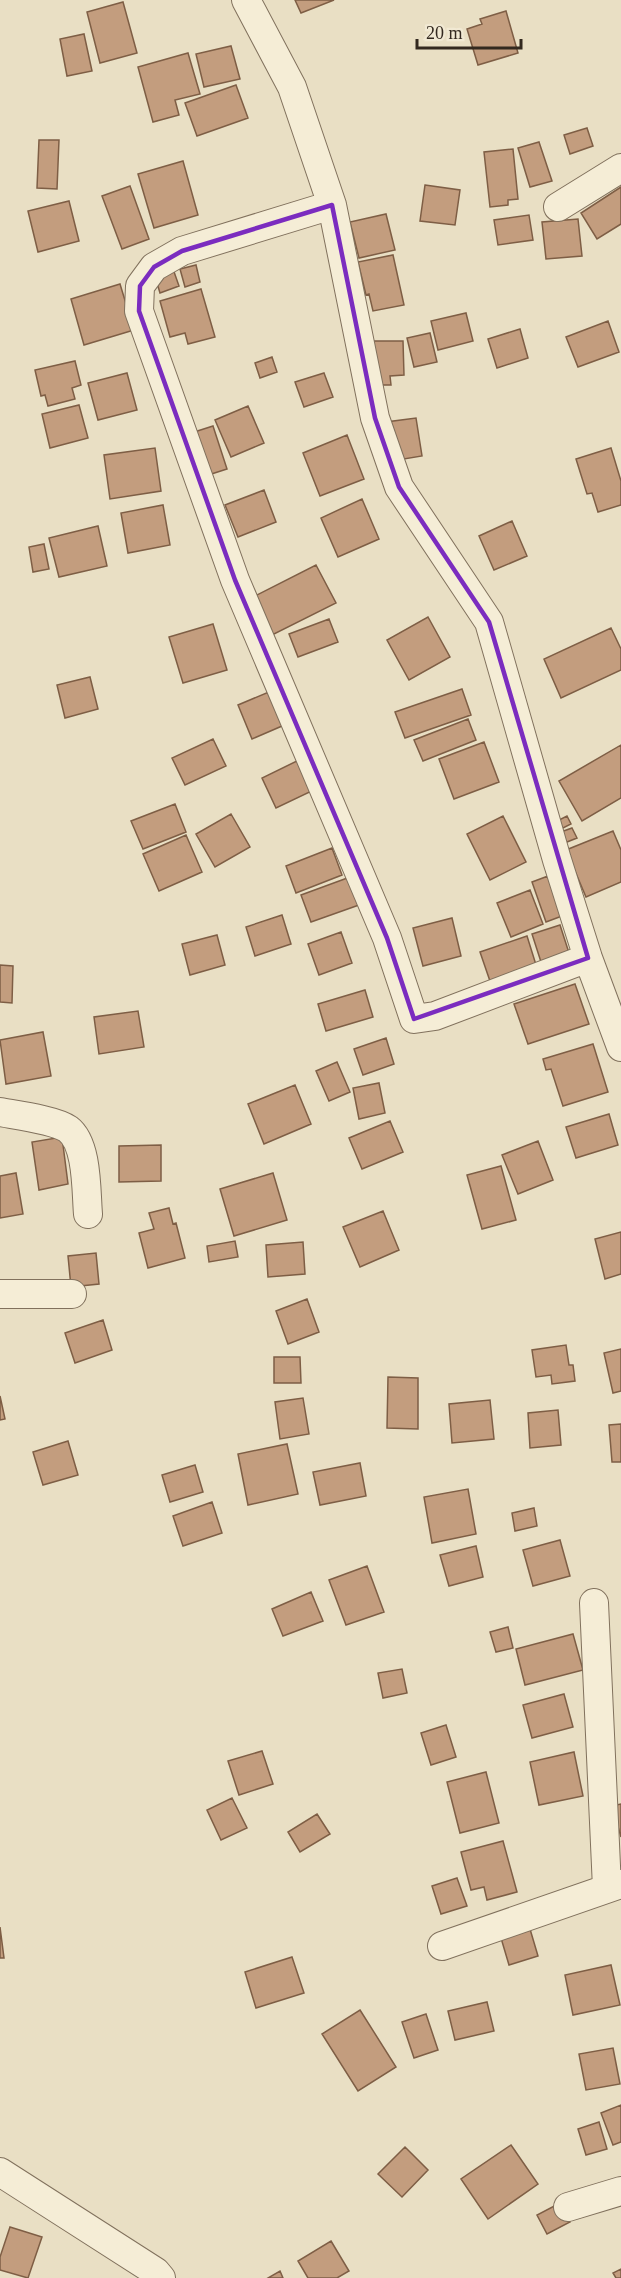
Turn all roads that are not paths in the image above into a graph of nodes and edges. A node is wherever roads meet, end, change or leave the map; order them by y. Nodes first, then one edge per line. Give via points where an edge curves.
1 (246, 0) edge
2 (621, 168) edge
3 (332, 205) junction
4 (558, 207) dead end
5 (588, 958) junction
6 (621, 1047) edge
7 (0, 1112) edge
8 (88, 1214) dead end
9 (0, 1294) edge
10 (72, 1294) dead end
11 (594, 1603) dead end
12 (614, 1886) edge
13 (442, 1946) dead end
14 (0, 2172) edge
15 (621, 2191) edge
16 (568, 2207) dead end
17 (161, 2278) edge

1 - 3 street via 292,87
2 - 4 street
3 - 5 street via 375,418 399,488 489,622
3 - 5 street via 182,251 154,267 140,286 139,311 235,580 387,938 414,1019 435,1016
5 - 6 street
7 - 8 street via 69,1130 82,1150
9 - 10 street
11 - 12 street
12 - 13 street
14 - 17 street
15 - 16 street

